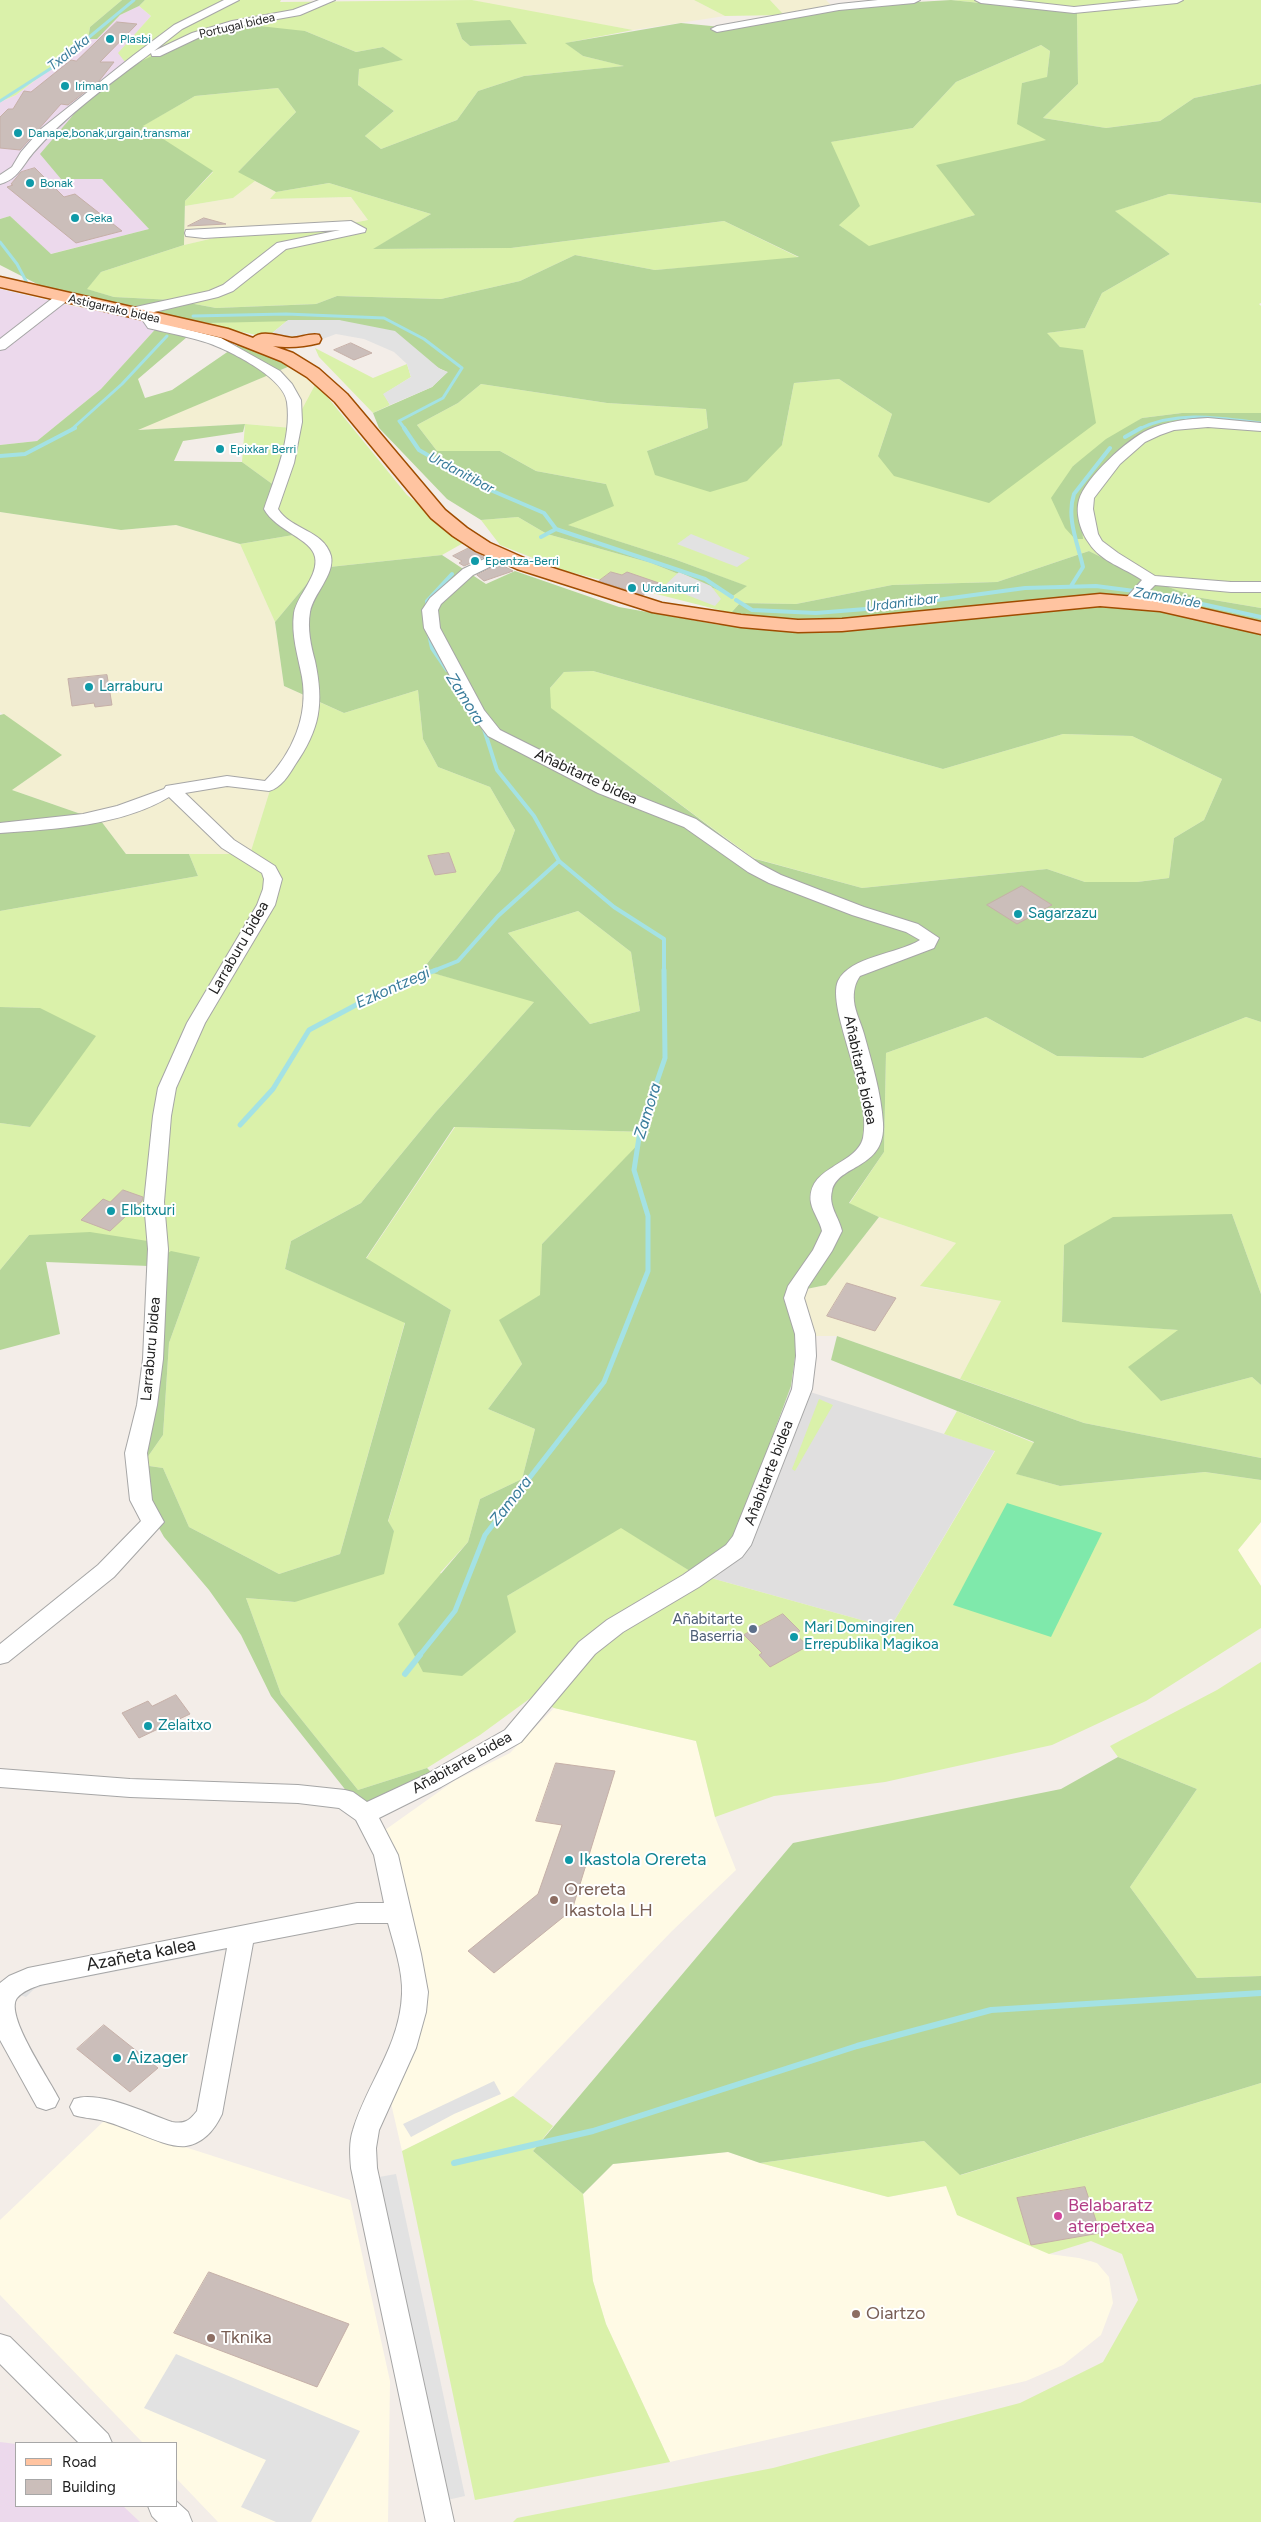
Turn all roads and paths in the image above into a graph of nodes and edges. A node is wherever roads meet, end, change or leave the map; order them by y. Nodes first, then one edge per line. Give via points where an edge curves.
1 (233, 0) edge
2 (329, 0) edge
3 (914, 0) edge
4 (980, 0) edge
5 (1177, 0) edge
6 (1104, 3) edge
7 (717, 29) dead end
8 (121, 72) junction
9 (0, 180) edge
10 (191, 233) dead end
11 (0, 282) edge
12 (63, 297) junction
13 (128, 312) junction
14 (145, 316) junction
15 (207, 334) junction
16 (251, 340) junction
17 (0, 346) edge
18 (292, 353) junction
19 (322, 371) junction
20 (341, 398) junction
21 (1261, 427) edge
22 (501, 556) junction
23 (1261, 587) edge
24 (1141, 591) junction
25 (1074, 605) junction
26 (1153, 609) junction
27 (1216, 617) junction
28 (1261, 628) edge
29 (162, 794) dead end
30 (0, 828) edge
31 (0, 1656) edge
32 (0, 1778) edge
33 (366, 1814) junction
34 (398, 1913) junction
35 (242, 1936) junction
36 (46, 2099) dead end
37 (83, 2107) dead end
38 (0, 2346) edge
39 (97, 2442) edge
40 (163, 2507) edge
41 (178, 2522) edge
42 (440, 2522) edge

1 - 8 street via 178,27
2 - 8 street, Portugal bidea via 296,13 196,35
3 - 7 street via 839,7
4 - 6 street via 1074,10
5 - 6 street
8 - 9 street via 46,132 17,169
10 - 13 street via 351,225 360,229 282,246 228,288 214,294
11 - 12 main road, Astigarrako bidea
12 - 13 main road, Astigarrako bidea
12 - 17 street
13 - 14 main road, Astigarrako bidea
14 - 15 main road, Astigarrako bidea
14 - 15 street, Larraburu bidea via 153,325
15 - 16 main road, Astigarrako bidea via 228,334
15 - 31 street, Larraburu bidea via 275,374 294,400 295,422 287,463 271,509 289,526 312,539 323,556 323,567 308,592 301,620 312,709 303,737 282,773 269,786 227,781 172,790 228,844 268,870 272,889 266,905 196,1023 167,1088 154,1202 158,1249 153,1359 136,1454 141,1500 153,1522 106,1571
16 - 18 main road, Astigarrako bidea
16 - 19 main road via 293,343 313,339 309,349
18 - 19 main road, Astigarrako bidea
18 - 20 main road, Astigarrako bidea
19 - 20 main road, Astigarrako bidea
20 - 22 main road, Astigarrako bidea via 438,514 460,532
21 - 24 street via 1196,423 1160,431 1126,450 1087,498 1084,506 1088,528 1097,547
22 - 25 main road, Astigarrako bidea via 660,608 798,626 878,623
22 - 33 street, Añabitarte bidea via 468,572 435,601 430,610 432,628 477,711 494,733 604,789 690,823 775,879 912,928 930,938 928,944 853,972 846,983 846,1002 873,1115 873,1138 869,1149 822,1186 821,1202 832,1230 794,1298 806,1334 802,1389 743,1539 724,1560 615,1626 587,1648 512,1736
23 - 24 street
24 - 25 main road via 1130,603
24 - 26 main road
24 - 27 main road
25 - 26 main road
26 - 27 main road
27 - 28 main road
29 - 30 street via 142,804 84,820
32 - 33 street via 130,1788 298,1794 345,1799
33 - 34 street via 386,1854
34 - 35 street, Azañeta kalea via 357,1913
34 - 42 street via 415,1992 413,2012 403,2048 366,2130 364,2168
35 - 36 street, Azañeta kalea via 37,1975 18,1983 6,1993 1,2008 6,2027
35 - 37 street via 209,2114 200,2128 185,2134 172,2134 101,2109
38 - 39 street
40 - 41 street

